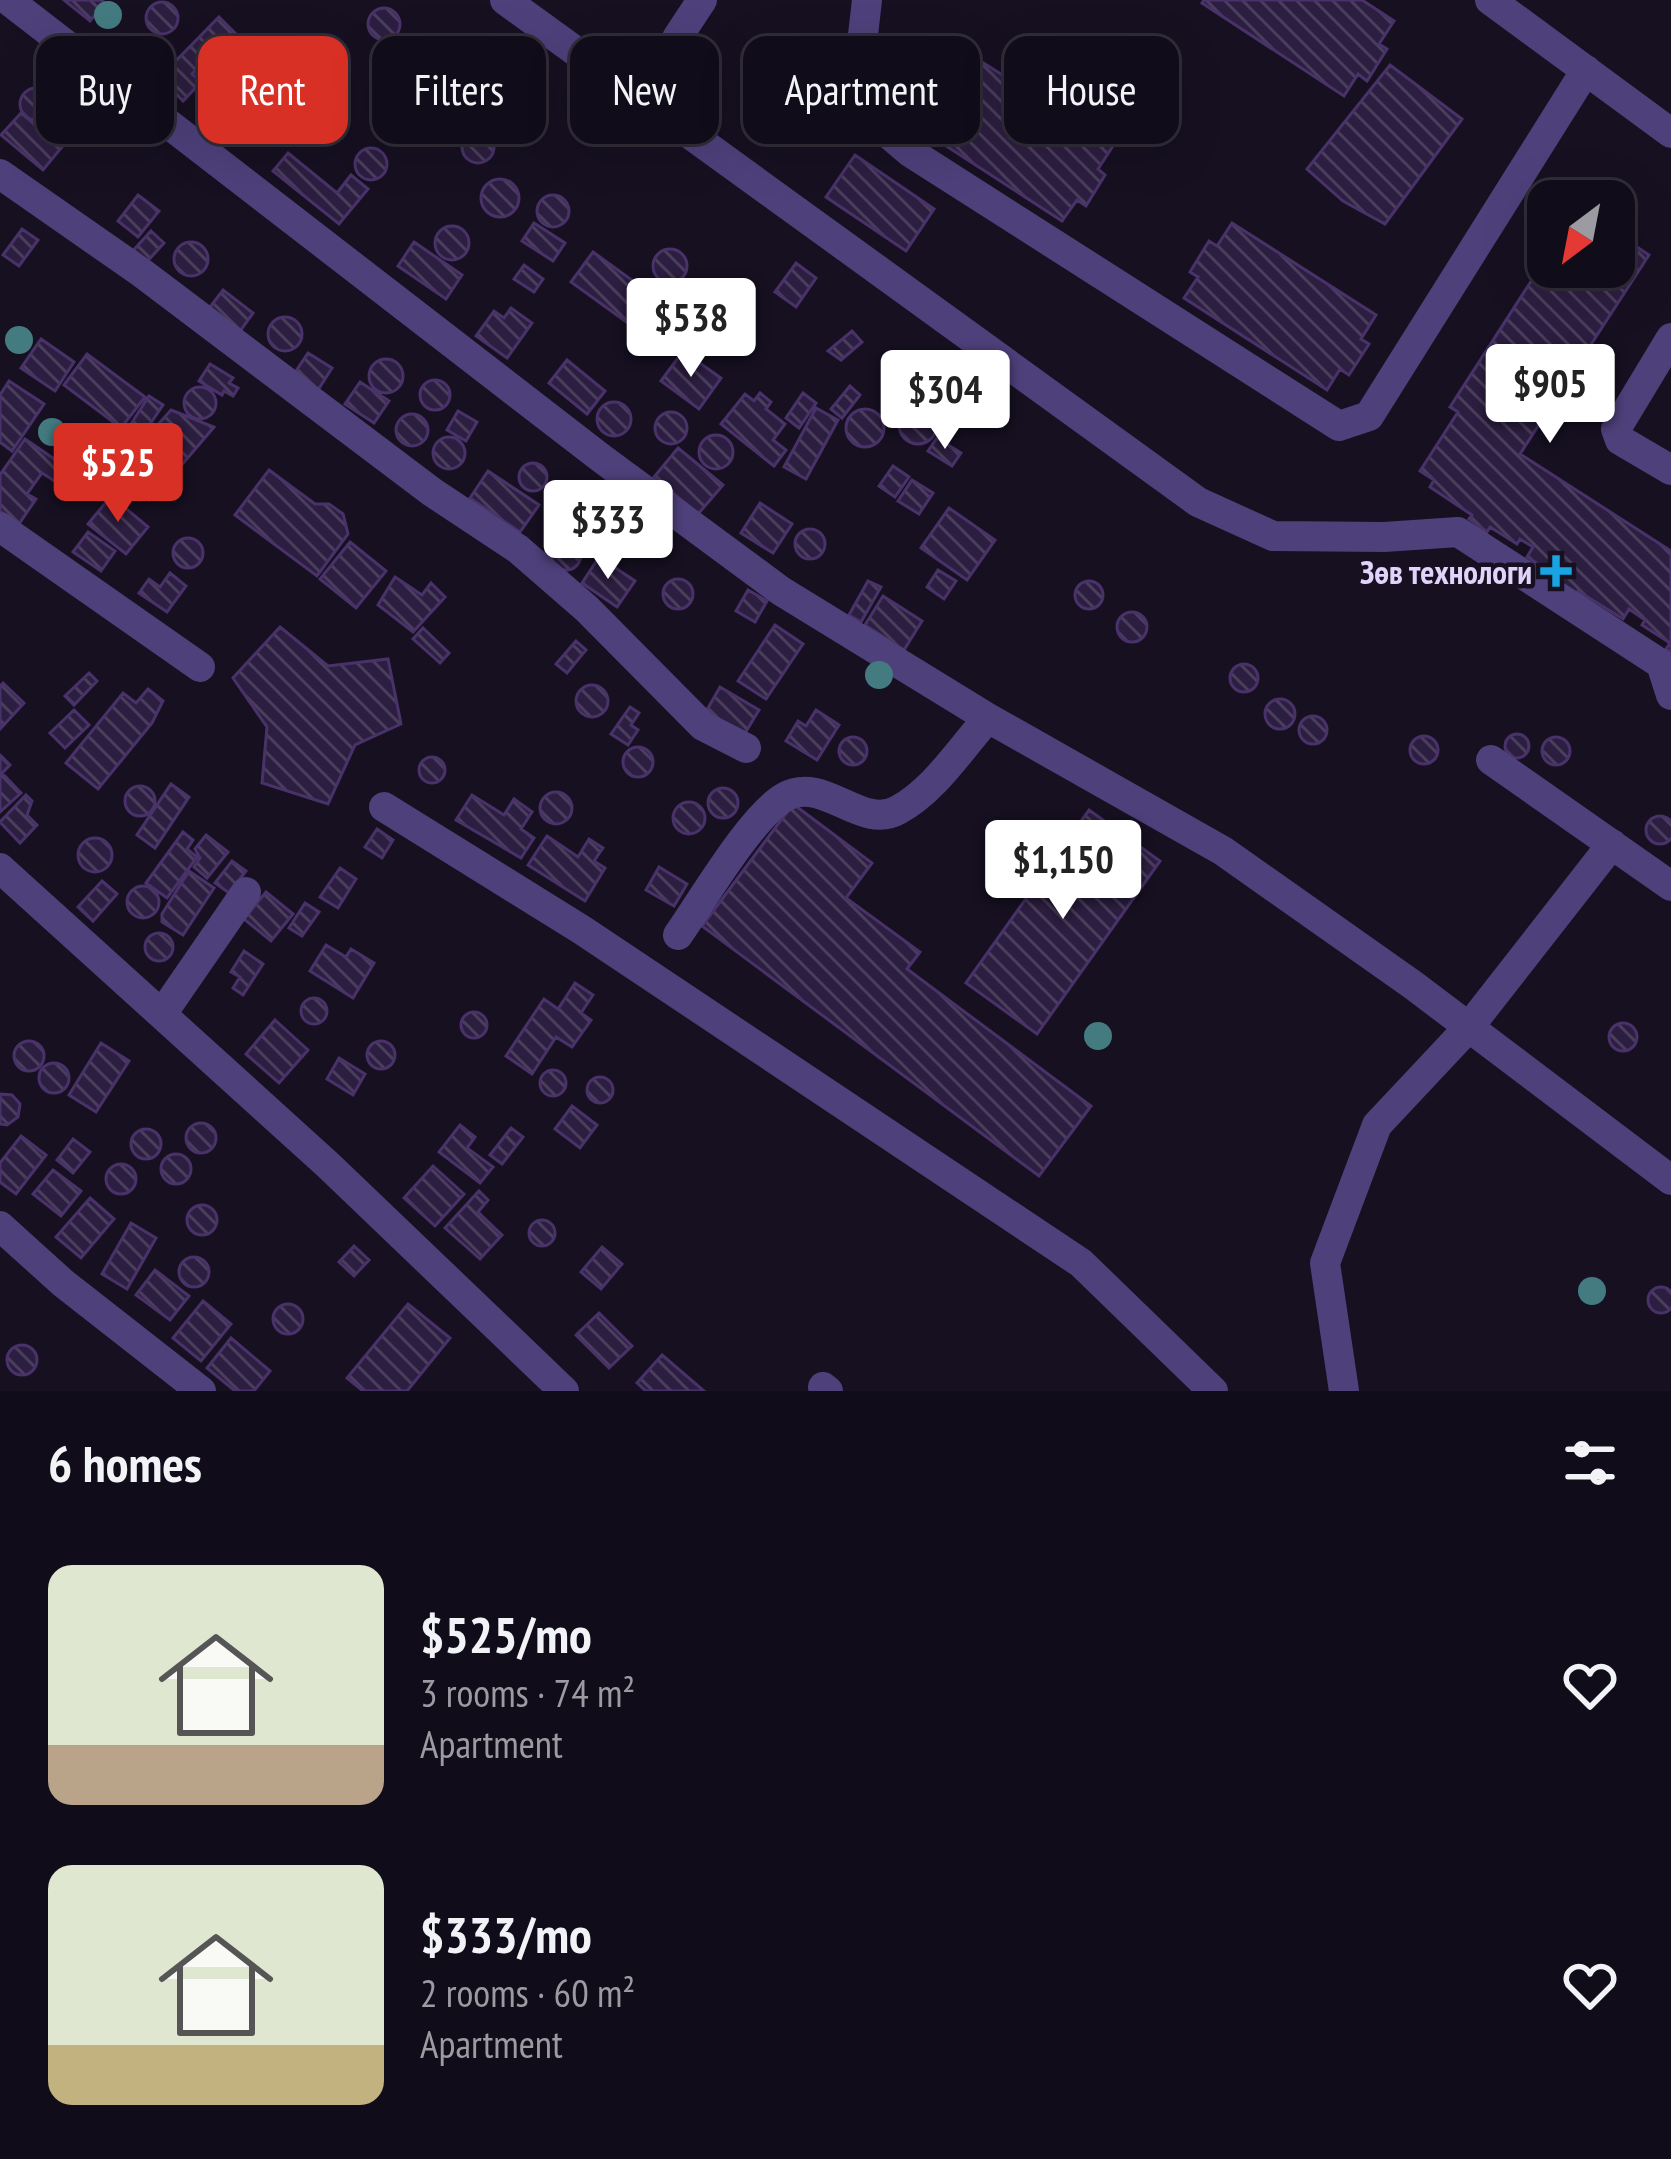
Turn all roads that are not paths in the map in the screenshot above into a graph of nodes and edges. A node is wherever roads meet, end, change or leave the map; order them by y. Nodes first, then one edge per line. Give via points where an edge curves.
1 (8, 0) edge
2 (505, 0) edge
3 (702, 0) edge
4 (867, 0) edge
5 (1490, 0) edge
6 (678, 36) edge
7 (1586, 70) junction
8 (1671, 133) edge
9 (0, 174) edge
10 (1671, 338) edge
11 (1671, 470) edge
12 (0, 527) edge
13 (200, 668) dead end
14 (1671, 695) edge
15 (988, 718) junction
16 (746, 748) dead end
17 (1491, 760) dead end
18 (384, 807) dead end
19 (1612, 844) junction
20 (0, 868) edge
21 (1671, 886) edge
22 (246, 892) dead end
23 (678, 934) dead end
24 (162, 1014) junction
25 (1469, 1027) junction
26 (1671, 1180) edge
27 (0, 1226) edge
28 (201, 1391) edge
29 (564, 1391) edge
30 (1213, 1391) edge
31 (1344, 1391) edge

1 - 15 street via 781,591
2 - 14 street via 1198,502 1273,536 1458,532 1661,664
3 - 6 street
4 - 7 street via 857,87 870,118 910,152 1339,427 1369,416
5 - 7 street
7 - 8 street
9 - 16 street via 518,549 703,727
10 - 11 street via 1616,429 1620,440
12 - 13 street
15 - 23 street via 895,813 862,812 822,792 787,795 761,818
15 - 25 street via 1223,851
17 - 19 street
18 - 30 street via 1081,1263
19 - 21 street
19 - 25 street
20 - 24 street
22 - 24 street
24 - 29 street
25 - 26 street
25 - 31 street via 1377,1125 1325,1263
27 - 28 street

